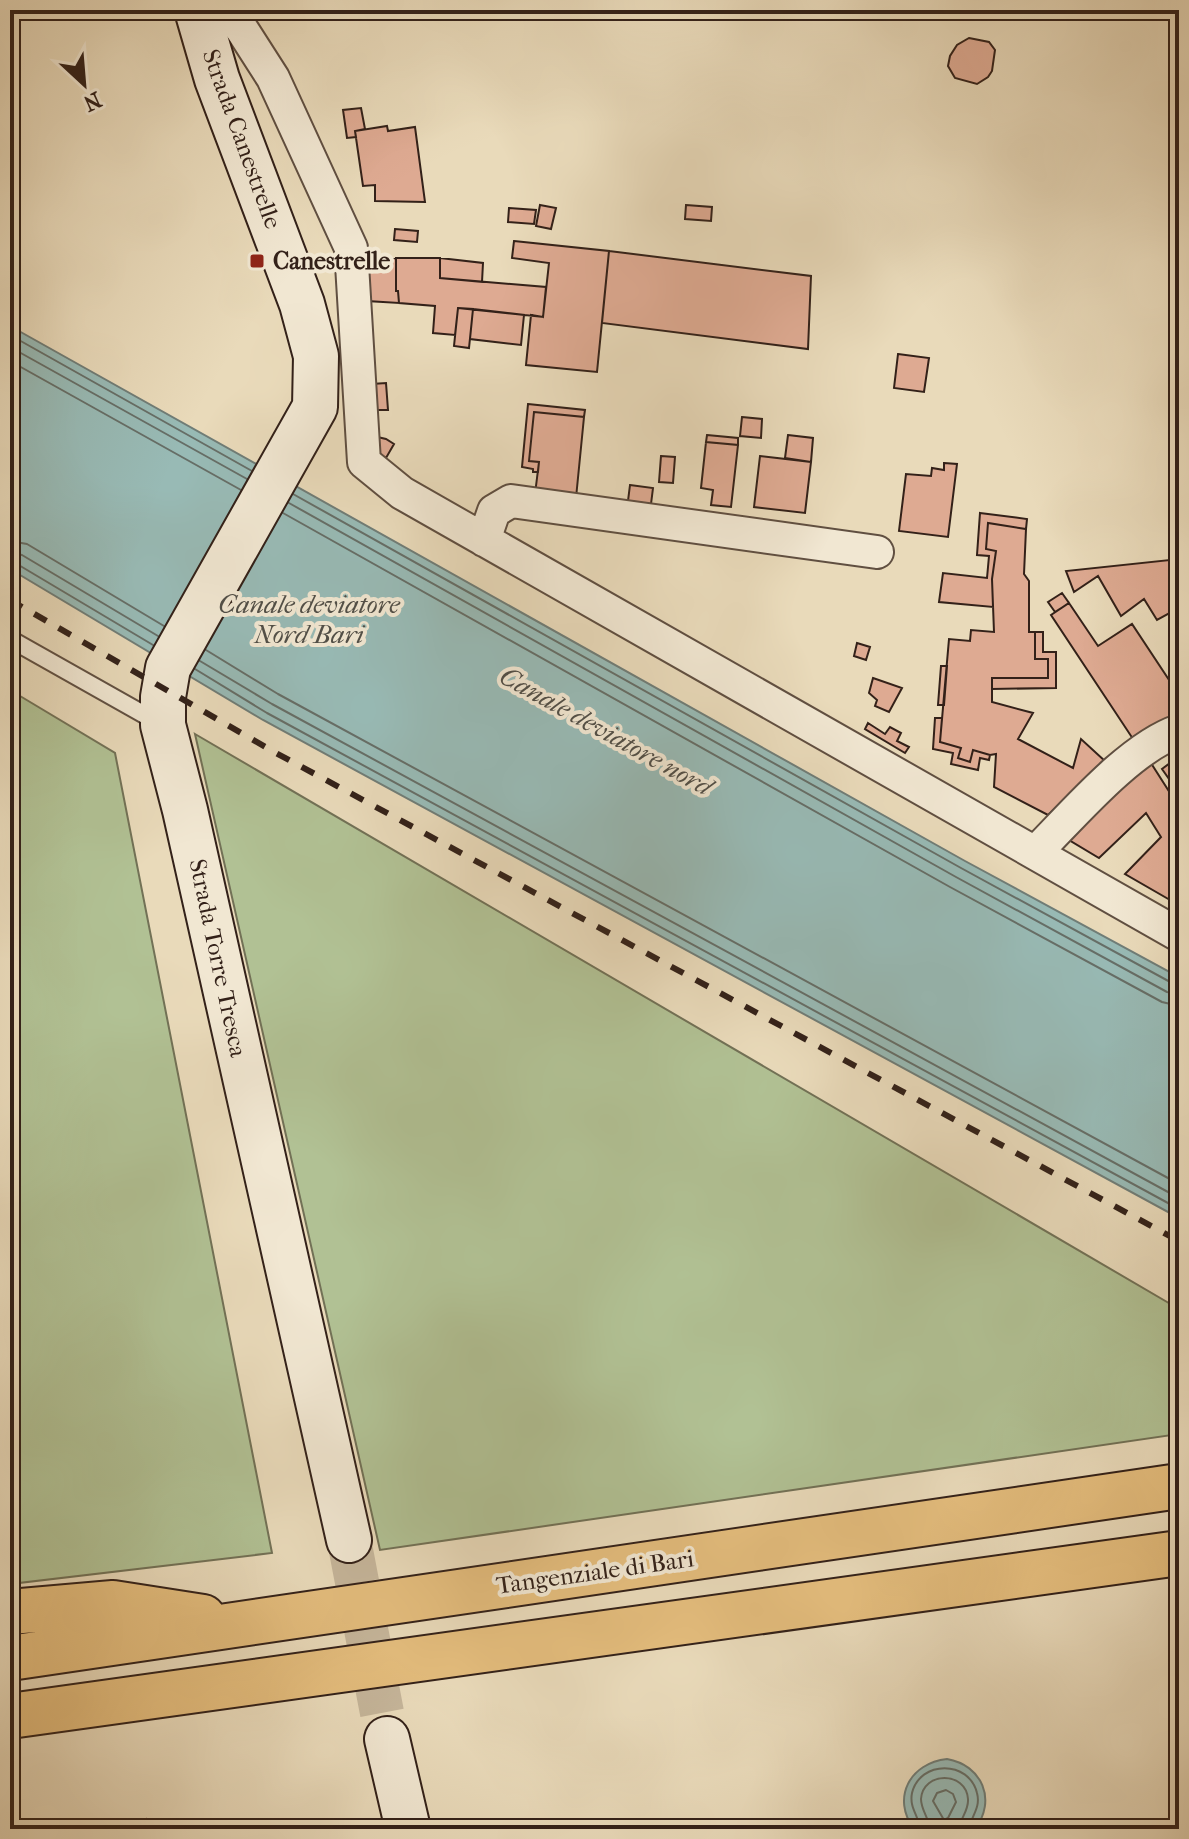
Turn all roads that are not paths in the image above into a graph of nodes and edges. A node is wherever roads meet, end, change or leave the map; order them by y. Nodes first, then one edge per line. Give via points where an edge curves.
1 (197, 10) edge
2 (225, 10) edge
3 (315, 407) joint
4 (484, 540) junction
5 (877, 552) dead end
6 (10, 639) edge
7 (163, 725) junction
8 (1179, 731) edge
9 (1035, 853) junction
10 (1179, 935) edge
11 (1179, 1486) edge
12 (349, 1540) tunnel mouth
13 (1179, 1553) edge
14 (10, 1612) edge
15 (245, 1624) junction
16 (10, 1658) edge
17 (69, 1707) junction
18 (10, 1716) edge
19 (10, 1727) edge
20 (387, 1739) tunnel mouth
21 (408, 1829) edge

1 - 3 street, Strada Canestrelle via 217,79 302,304 316,356
2 - 4 street via 273,78 351,248 364,462 402,493
3 - 7 street, Strada Torre Tresca via 168,668
4 - 5 street via 494,511 511,501
4 - 9 street
6 - 7 lane
7 - 12 street, Strada Torre Tresca
8 - 9 street via 1130,760
9 - 10 street
11 - 15 highway, Tangenziale di Bari
13 - 17 highway
14 - 15 highway via 113,1603
15 - 16 highway, Tangenziale di Bari
17 - 18 highway
17 - 19 highway
20 - 21 street

